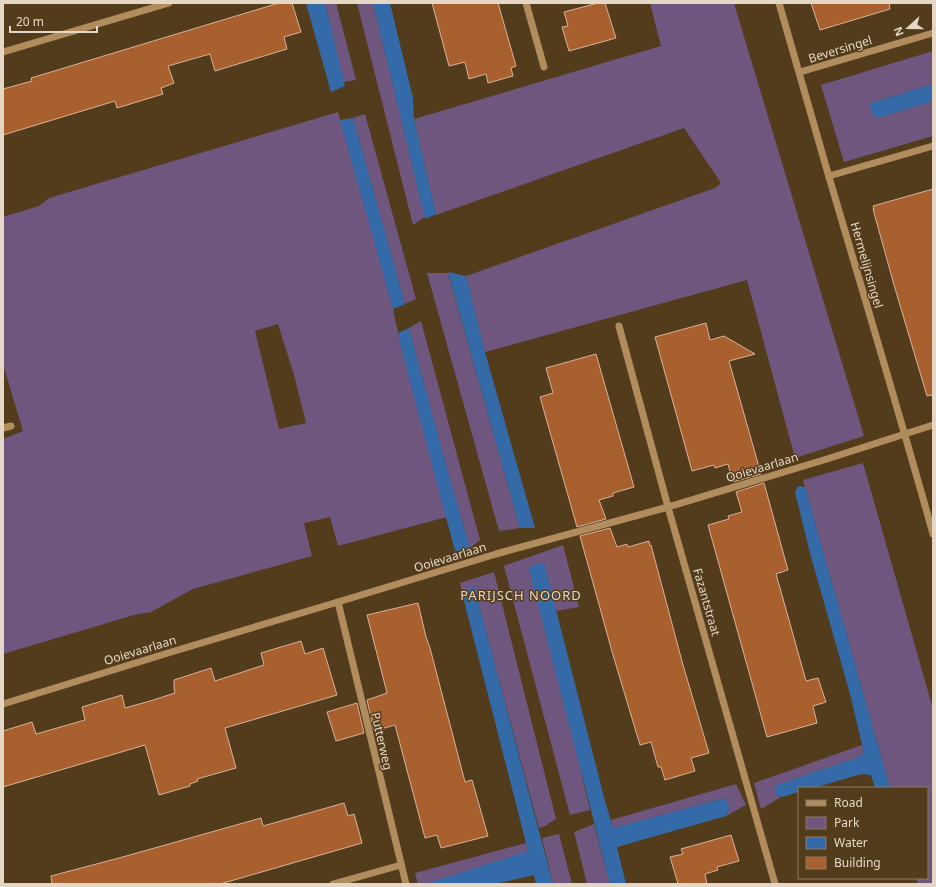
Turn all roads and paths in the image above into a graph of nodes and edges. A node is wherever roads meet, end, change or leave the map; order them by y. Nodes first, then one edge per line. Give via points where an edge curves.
1 (169, 3) edge
2 (526, 3) edge
3 (779, 3) edge
4 (933, 33) edge
5 (3, 52) edge
6 (544, 67) dead end
7 (800, 72) junction
8 (933, 146) edge
9 (829, 176) junction
10 (619, 326) dead end
11 (933, 425) edge
12 (11, 426) dead end
13 (3, 428) edge
14 (905, 434) junction
15 (668, 507) junction
16 (933, 534) edge
17 (338, 602) junction
18 (3, 704) edge
19 (401, 865) junction
20 (334, 884) edge
21 (406, 884) edge
22 (775, 884) edge

1 - 5 street
2 - 6 street
3 - 7 street, Hermelijnsingel
4 - 7 street, Beversingel
7 - 9 street, Hermelijnsingel
8 - 9 street
9 - 14 street, Hermelijnsingel
10 - 15 street, Fazantstraat
11 - 14 street, Ooievaarlaan
12 - 13 street
14 - 15 street, Ooievaarlaan
14 - 16 street, Hermelijnsingel
15 - 17 street, Ooievaarlaan via 496,554
15 - 22 street, Fazantstraat
17 - 18 street, Ooievaarlaan
17 - 19 street, Putterweg
19 - 20 street
19 - 21 street, Putterweg

